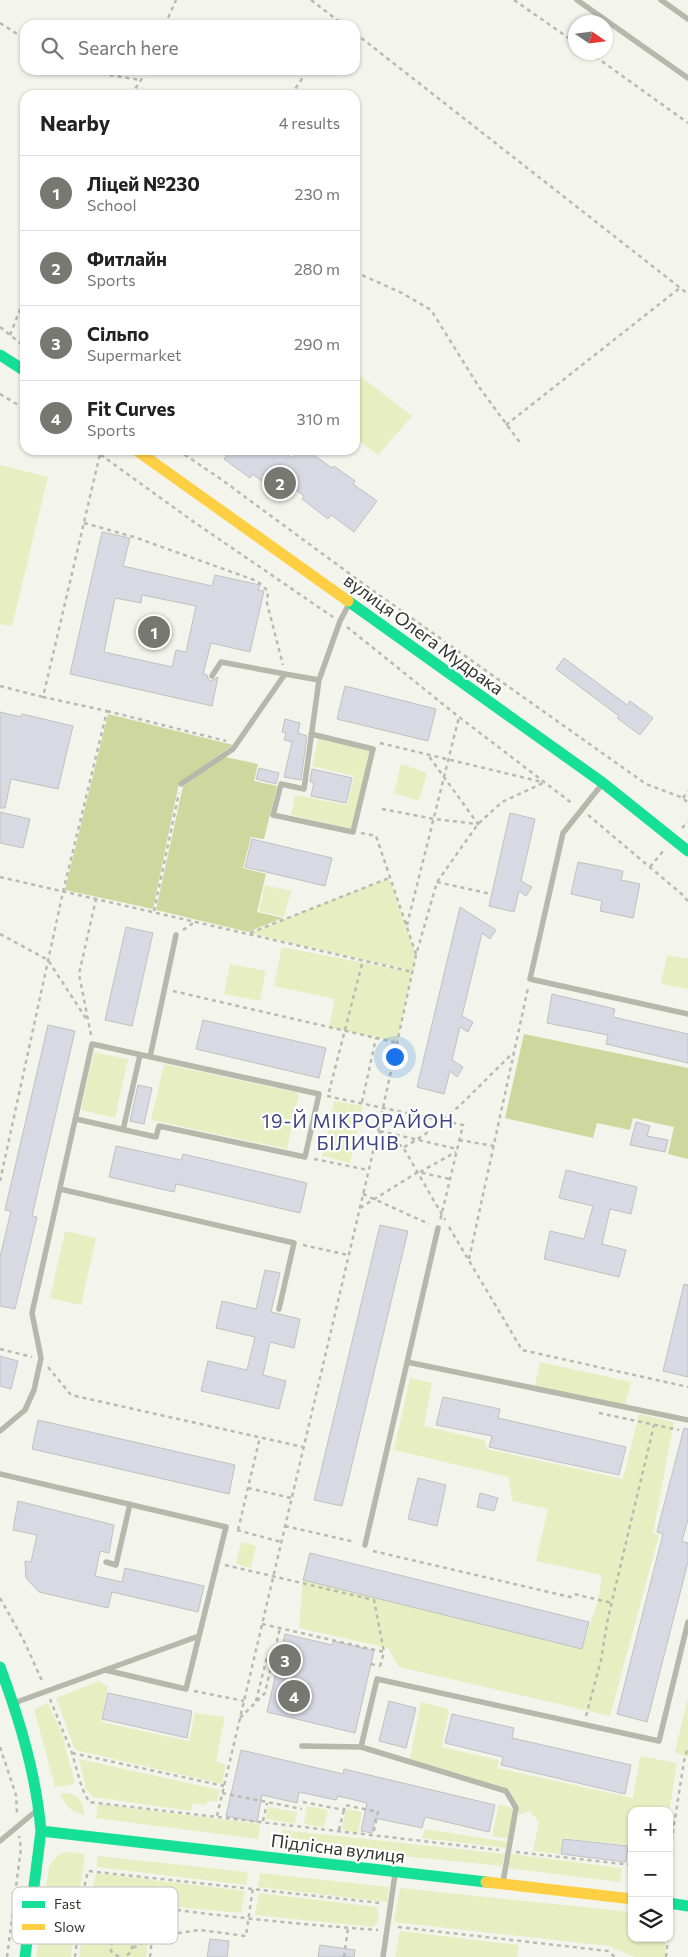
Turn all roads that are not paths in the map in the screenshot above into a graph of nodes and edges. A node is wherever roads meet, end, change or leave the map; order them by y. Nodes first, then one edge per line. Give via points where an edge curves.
1 (577, 0) edge
2 (661, 0) edge
3 (688, 20) edge
4 (688, 78) edge
5 (0, 354) edge
6 (20, 368) edge
7 (143, 455) edge
8 (350, 602) junction
9 (285, 674) junction
10 (212, 676) dead end
11 (319, 680) junction
12 (311, 734) junction
13 (603, 783) junction
14 (181, 784) road end
15 (688, 851) edge
16 (176, 935) dead end
17 (688, 1014) edge
18 (140, 1055) junction
19 (150, 1058) junction
20 (76, 1119) junction
21 (123, 1130) junction
22 (60, 1189) junction
23 (438, 1228) road end
24 (279, 1309) dead end
25 (407, 1362) junction
26 (688, 1420) edge
27 (0, 1431) edge
28 (0, 1474) edge
29 (130, 1504) junction
30 (365, 1545) road end
31 (106, 1562) dead end
32 (688, 1622) edge
33 (199, 1636) junction
34 (0, 1667) edge
35 (105, 1670) junction
36 (14, 1704) junction
37 (302, 1746) dead end
38 (360, 1747) junction
39 (40, 1808) junction
40 (41, 1831) junction
41 (0, 1840) edge
42 (395, 1872) junction
43 (502, 1884) junction
44 (34, 1887) edge
45 (628, 1899) edge
46 (673, 1904) edge
47 (688, 1906) edge
48 (27, 1944) edge
49 (25, 1957) edge
50 (383, 1957) edge

1 - 4 lane
2 - 3 lane
5 - 6 street
7 - 8 street, вулиця Олега Мудрака
8 - 11 lane
8 - 13 street, вулиця Олега Мудрака
9 - 10 lane via 220,662
9 - 11 lane
9 - 14 lane via 233,749
11 - 12 lane
12 - 12 lane via 304,789 281,784 273,815 353,832 373,749
13 - 15 street, вулиця Олега Мудрака
13 - 17 lane via 563,833 530,979
16 - 19 lane
18 - 19 lane
18 - 20 lane via 92,1044
18 - 21 lane
19 - 21 lane via 319,1094 305,1156 158,1126 156,1137
20 - 21 lane
20 - 22 lane
22 - 24 lane via 294,1243
22 - 27 lane via 32,1313 41,1358 34,1390 25,1410
23 - 25 lane
25 - 26 lane
25 - 30 lane
28 - 29 lane
29 - 31 lane via 116,1564
29 - 33 lane via 226,1527
32 - 38 lane via 659,1741 377,1679
33 - 35 lane
33 - 35 lane via 186,1689
34 - 36 street
35 - 36 lane
36 - 39 street via 33,1767
37 - 38 lane
38 - 43 lane via 506,1791 516,1808
39 - 40 street
39 - 41 lane
40 - 42 street, Підлісна вулиця
40 - 44 street
42 - 43 street, Підлісна вулиця
42 - 50 lane
43 - 45 street, Підлісна вулиця
46 - 47 street
48 - 49 street

